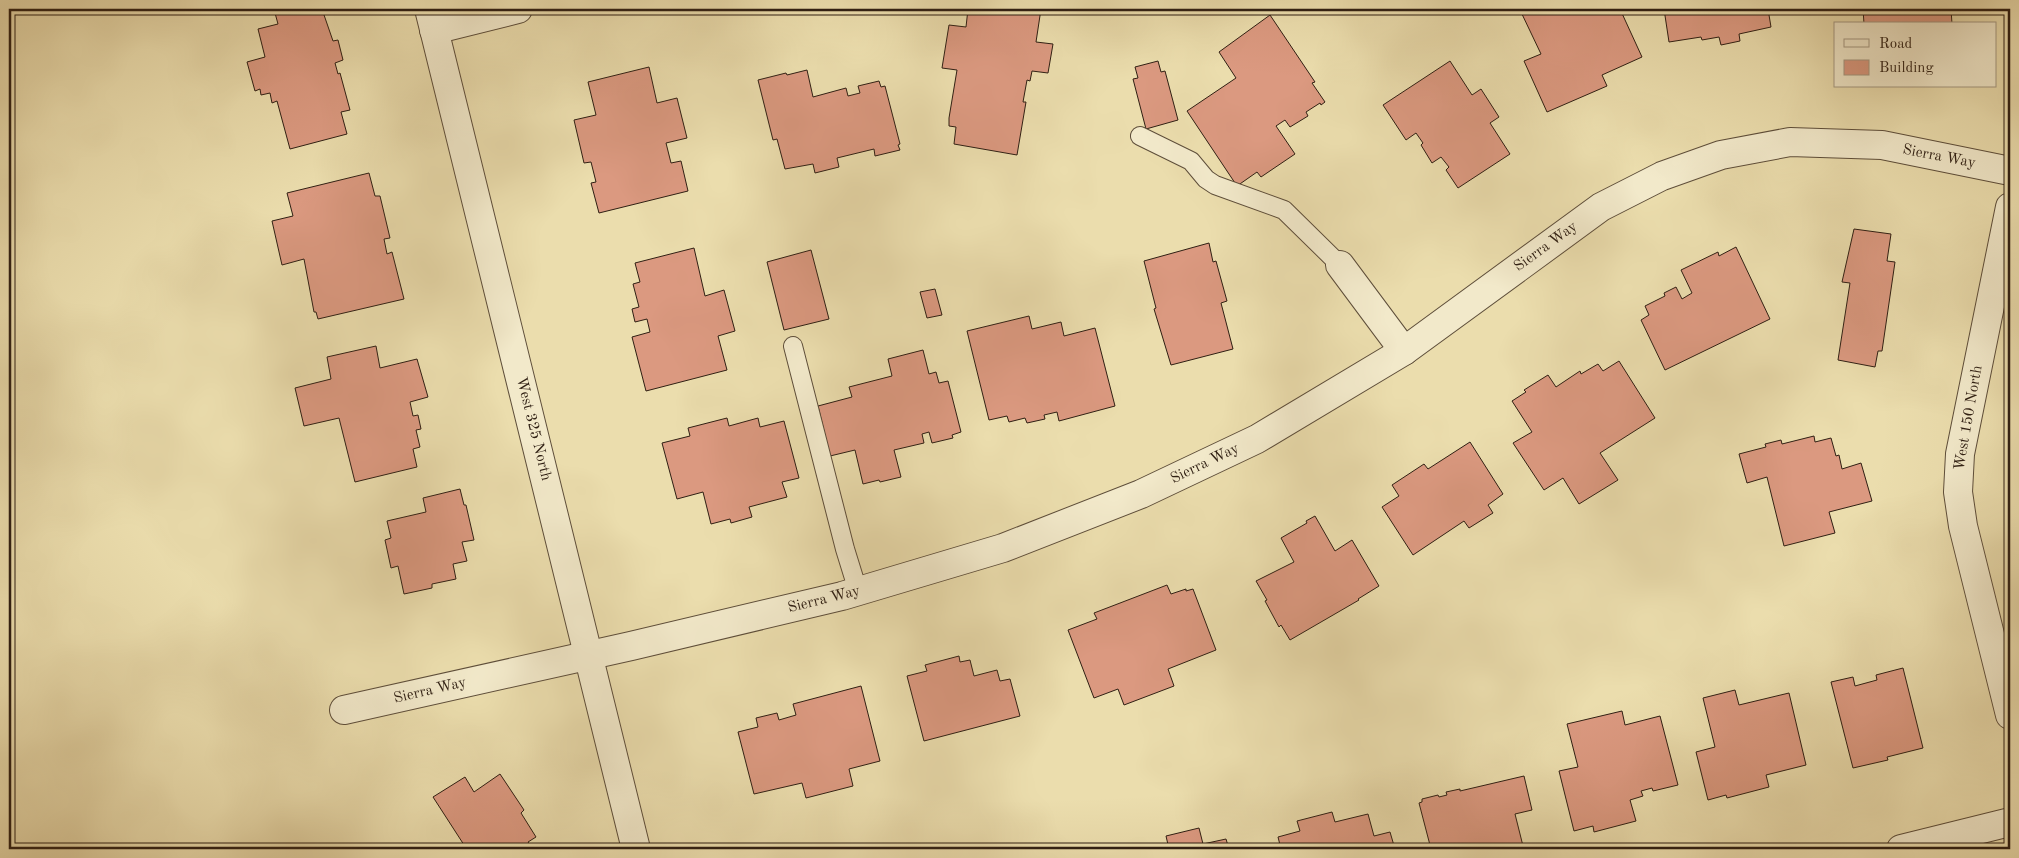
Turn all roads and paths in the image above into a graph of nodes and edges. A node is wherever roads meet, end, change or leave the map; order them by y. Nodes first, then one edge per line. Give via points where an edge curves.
1 (518, 9) edge
2 (431, 20) edge
3 (1140, 136) dead end
4 (2010, 171) edge
5 (2010, 207) edge
6 (1340, 265) joint
7 (793, 346) dead end
8 (1404, 351) junction
9 (858, 591) junction
10 (588, 656) junction
11 (344, 710) dead end
12 (2010, 715) edge
13 (2010, 822) edge
14 (636, 849) edge
15 (1901, 849) edge

1 - 2 street
2 - 10 street, West 325 North
3 - 6 lane via 1191,162 1215,185 1284,210
4 - 8 street, Sierra Way via 1882,145 1790,142 1721,155 1662,176 1601,207
5 - 12 street, West 150 North via 1960,454 1958,492 1963,526
6 - 8 street
7 - 9 lane
8 - 9 street, Sierra Way via 1257,439 1141,494 1002,548
9 - 10 street, Sierra Way
10 - 11 street, Sierra Way
10 - 14 street, West 325 North
13 - 15 street

